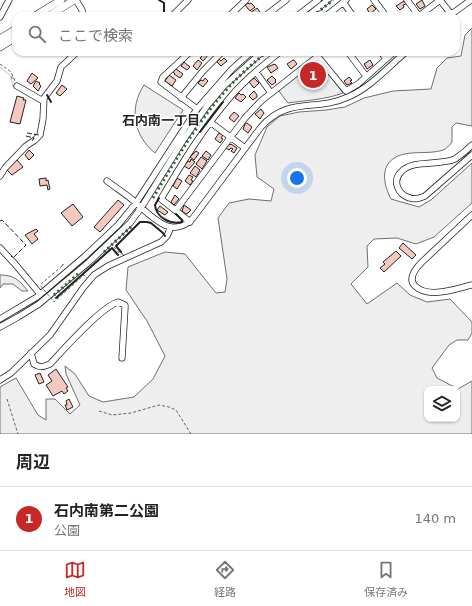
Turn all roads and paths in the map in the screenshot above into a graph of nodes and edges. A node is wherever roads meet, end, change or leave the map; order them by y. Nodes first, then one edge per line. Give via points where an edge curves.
1 (9, 0) edge
2 (61, 0) edge
3 (75, 0) edge
4 (188, 0) edge
5 (246, 0) edge
6 (286, 0) edge
7 (318, 0) edge
8 (328, 0) edge
9 (374, 0) edge
10 (407, 0) edge
11 (471, 0) edge
12 (344, 1) edge
13 (42, 12) edge
14 (56, 12) edge
15 (82, 12) edge
16 (176, 12) edge
17 (234, 12) edge
18 (270, 12) edge
19 (302, 12) edge
20 (313, 12) edge
21 (331, 12) edge
22 (351, 12) edge
23 (383, 12) edge
24 (416, 12) edge
25 (424, 12) edge
26 (448, 12) edge
27 (454, 12) edge
28 (0, 17) edge
29 (12, 31) edge
30 (0, 39) edge
31 (12, 40) edge
32 (0, 47) edge
33 (73, 56) edge
34 (186, 56) edge
35 (218, 56) edge
36 (247, 56) edge
37 (258, 56) edge
38 (275, 56) edge
39 (314, 56) edge
40 (318, 56) edge
41 (351, 56) edge
42 (384, 56) edge
43 (389, 56) edge
44 (401, 56) edge
45 (386, 59) junction
46 (0, 64) edge
47 (256, 72) junction
48 (12, 73) junction
49 (366, 76) junction
50 (12, 79) dead end
51 (17, 86) joint
52 (271, 93) junction
53 (181, 98) junction
54 (43, 101) junction
55 (197, 109) junction
56 (210, 122) junction
57 (231, 137) junction
58 (472, 146) edge
59 (245, 148) junction
60 (472, 155) edge
61 (0, 176) edge
62 (107, 181) dead end
63 (136, 203) junction
64 (141, 208) junction
65 (176, 210) junction
66 (472, 215) edge
67 (190, 222) junction
68 (171, 227) junction
69 (113, 246) dead end
70 (0, 248) edge
71 (119, 254) dead end
72 (65, 267) dead end
73 (87, 278) dead end
74 (472, 285) edge
75 (40, 294) junction
76 (0, 319) edge
77 (0, 327) edge
78 (31, 353) junction
79 (122, 358) dead end
80 (0, 380) edge
81 (7, 399) dead end
82 (99, 411) dead end
83 (18, 434) edge
84 (191, 434) edge

1 - 28 street
2 - 13 main road
3 - 14 main road
3 - 15 street
4 - 16 street
5 - 17 street
6 - 18 street
7 - 19 street
8 - 20 street
9 - 23 street
10 - 24 street
11 - 27 street
12 - 21 street
12 - 22 street
25 - 26 street via 440,0
29 - 30 main road
31 - 32 main road
33 - 54 street via 61,67 57,81
34 - 53 street via 161,79 163,84
35 - 53 street
36 - 55 street
37 - 64 street via 206,106
38 - 47 street
39 - 52 street
40 - 49 street via 346,91
41 - 49 street
42 - 45 street
43 - 45 street
44 - 59 street via 349,97 329,103 294,106 276,114 265,122
45 - 49 street
46 - 48 path
47 - 52 street
47 - 56 street via 232,94
48 - 50 path
48 - 51 path
51 - 54 street
52 - 57 street via 245,118
53 - 55 street
54 - 61 street via 40,136 21,151
55 - 63 street
56 - 57 street
56 - 65 street via 160,199
57 - 59 street
57 - 65 street
58 - 60 street via 454,159 404,168 396,180 398,188 401,194 409,198 425,196
59 - 67 street
62 - 63 street
63 - 64 street
63 - 75 street via 112,232
64 - 68 street via 164,225
64 - 77 street via 130,223 89,262 39,304
65 - 67 street
66 - 74 street via 422,262 412,280 420,290 427,292
67 - 68 street via 180,227
68 - 78 street via 167,236 160,242 108,266 94,276 55,329
69 - 71 path
70 - 75 street
72 - 73 path, bridge via 63,264 40,285 54,302 84,275
75 - 76 street
78 - 79 street via 34,364 38,367 50,364 91,322 118,302 125,308
78 - 80 street
81 - 83 path
82 - 84 path via 112,415 159,405 168,407 176,410

